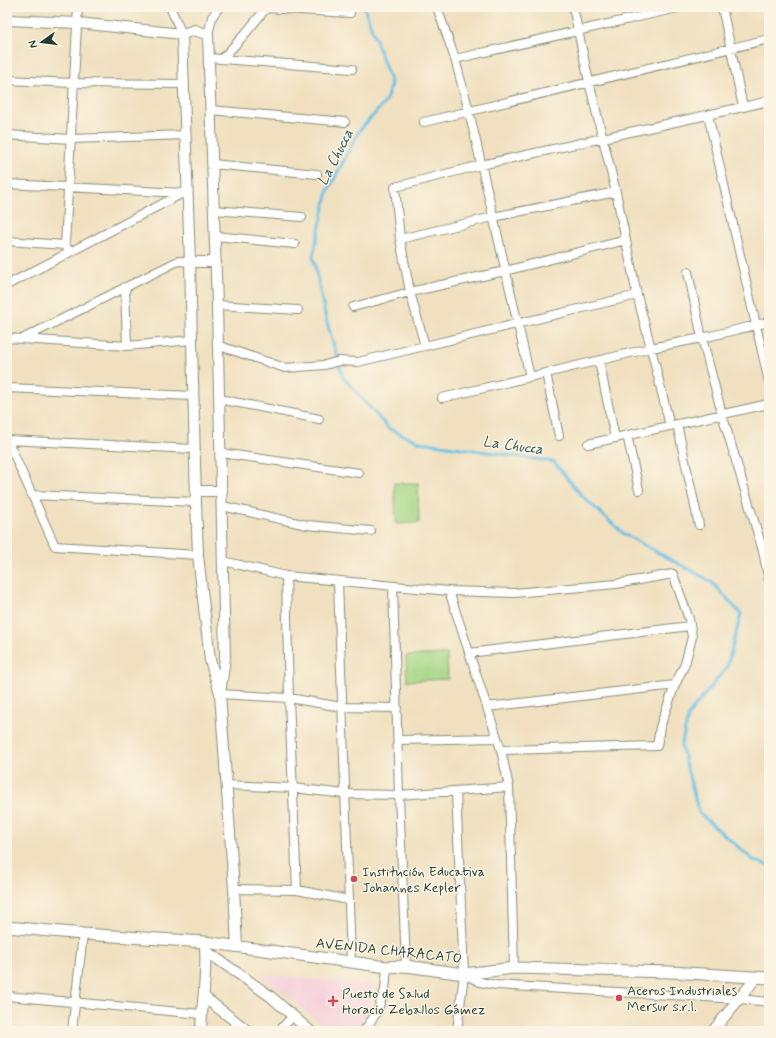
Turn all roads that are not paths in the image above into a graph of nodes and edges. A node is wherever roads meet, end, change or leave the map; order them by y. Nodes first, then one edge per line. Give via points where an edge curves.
1 (78, 7) edge
2 (170, 7) edge
3 (220, 7) edge
4 (437, 7) edge
5 (573, 7) edge
6 (682, 7) edge
7 (722, 7) edge
8 (266, 8) edge
9 (350, 13) dead end
10 (7, 20) edge
11 (78, 23) junction
12 (578, 31) junction
13 (182, 34) junction
14 (208, 35) junction
15 (769, 39) edge
16 (730, 48) junction
17 (208, 58) junction
18 (222, 59) junction
19 (455, 59) junction
20 (352, 69) dead end
21 (7, 80) edge
22 (590, 82) junction
23 (74, 83) junction
24 (184, 84) junction
25 (769, 100) edge
26 (743, 107) junction
27 (210, 110) junction
28 (469, 111) junction
29 (708, 115) junction
30 (345, 122) dead end
31 (424, 122) dead end
32 (186, 135) junction
33 (7, 136) edge
34 (602, 138) junction
35 (71, 139) junction
36 (212, 164) junction
37 (481, 165) junction
38 (317, 174) dead end
39 (7, 184) edge
40 (68, 187) junction
41 (616, 192) junction
42 (185, 193) junction
43 (214, 210) junction
44 (302, 217) dead end
45 (493, 217) junction
46 (214, 236) junction
47 (400, 239) junction
48 (626, 240) junction
49 (7, 241) edge
50 (295, 244) dead end
51 (67, 248) junction
52 (190, 262) junction
53 (216, 262) junction
54 (505, 271) junction
55 (688, 272) dead end
56 (7, 284) edge
57 (125, 287) junction
58 (410, 292) junction
59 (637, 294) junction
60 (217, 305) junction
61 (353, 307) dead end
62 (298, 310) dead end
63 (769, 322) edge
64 (519, 324) junction
65 (756, 325) junction
66 (7, 338) edge
67 (702, 338) junction
68 (22, 339) junction
69 (192, 340) junction
70 (217, 345) junction
71 (127, 346) junction
72 (425, 346) junction
73 (651, 348) junction
74 (599, 361) junction
75 (546, 373) junction
76 (530, 377) junction
77 (769, 382) edge
78 (7, 388) edge
79 (193, 396) junction
80 (442, 398) dead end
81 (219, 399) junction
82 (769, 404) edge
83 (722, 414) junction
84 (319, 420) dead end
85 (673, 425) junction
86 (627, 435) junction
87 (559, 436) dead end
88 (615, 438) junction
89 (7, 440) edge
90 (588, 444) dead end
91 (194, 449) junction
92 (221, 453) junction
93 (359, 473) dead end
94 (639, 490) dead end
95 (196, 491) junction
96 (222, 491) junction
97 (32, 494) junction
98 (196, 502) junction
99 (222, 506) junction
100 (700, 525) dead end
101 (371, 531) dead end
102 (766, 550) edge
103 (198, 555) junction
104 (223, 561) junction
105 (286, 576) junction
106 (338, 581) junction
107 (769, 581) edge
108 (393, 586) junction
109 (449, 591) junction
110 (690, 626) junction
111 (469, 653) junction
112 (675, 685) junction
113 (220, 694) junction
114 (289, 698) junction
115 (342, 706) junction
116 (487, 707) junction
117 (397, 708) junction
118 (497, 738) junction
119 (398, 740) junction
120 (501, 750) junction
121 (227, 785) junction
122 (293, 788) junction
123 (509, 788) junction
124 (456, 791) junction
125 (345, 794) junction
126 (399, 795) junction
127 (234, 889) junction
128 (297, 890) junction
129 (349, 900) junction
130 (7, 927) edge
131 (83, 934) junction
132 (205, 946) junction
133 (237, 947) junction
134 (351, 962) junction
135 (406, 966) junction
136 (387, 967) junction
137 (514, 968) junction
138 (464, 974) junction
139 (756, 978) junction
140 (769, 978) edge
141 (7, 996) edge
142 (204, 997) junction
143 (740, 999) junction
144 (75, 1002) junction
145 (769, 1002) edge
146 (201, 1014) junction
147 (293, 1016) junction
148 (72, 1031) edge
149 (201, 1031) edge
150 (248, 1031) edge
151 (279, 1031) edge
152 (310, 1031) edge
153 (364, 1031) edge
154 (457, 1031) edge
155 (713, 1031) edge

1 - 11 street
2 - 13 street
3 - 14 street via 212,17
4 - 19 street
5 - 12 street
6 - 12 street
7 - 16 street
8 - 9 street
8 - 18 street
10 - 11 street
11 - 13 street
11 - 23 street
12 - 19 street
12 - 22 street
13 - 14 street via 195,30
13 - 24 street
14 - 17 street
15 - 16 street
16 - 22 street
16 - 26 street
17 - 18 street
17 - 27 street
18 - 20 street
19 - 28 street
21 - 23 street
22 - 28 street
22 - 34 street
23 - 24 street
23 - 35 street
24 - 32 street
25 - 26 street
26 - 29 street
27 - 30 street
27 - 36 street
28 - 31 street
28 - 37 street
29 - 34 street
29 - 65 street
32 - 35 street
32 - 42 street
33 - 35 street
34 - 37 street
34 - 41 street
35 - 40 street
36 - 38 street
36 - 43 street
37 - 45 street
37 - 47 street via 395,187
39 - 40 street
40 - 42 street
40 - 51 street
41 - 45 street
41 - 48 street
42 - 51 street
42 - 52 street
43 - 44 street
43 - 46 street
45 - 47 street
45 - 54 street
46 - 50 street
46 - 53 street
47 - 58 street
48 - 54 street
48 - 59 street
49 - 51 street
51 - 56 street
52 - 53 street
52 - 57 street via 178,261
52 - 69 street
53 - 60 street
54 - 58 street
54 - 64 street
55 - 67 street
57 - 68 street
57 - 71 street
58 - 61 street
58 - 72 street
59 - 64 street
59 - 73 street
60 - 62 street
60 - 70 street
63 - 65 street
64 - 72 street
64 - 76 street
65 - 67 street
65 - 77 street
66 - 68 street
67 - 73 street
67 - 83 street
68 - 71 street
69 - 71 street
69 - 79 street
70 - 72 street via 285,368 325,365 339,361 358,362
70 - 81 street
73 - 74 street
73 - 85 street
74 - 75 street
74 - 88 street
75 - 76 street
75 - 87 street
76 - 80 street
78 - 79 street
79 - 91 street
81 - 84 street
81 - 92 street
82 - 83 street
83 - 85 street
83 - 102 street
85 - 86 street
85 - 100 street
86 - 88 street
86 - 94 street
88 - 90 street
89 - 91 street
89 - 97 street
91 - 95 street
92 - 93 street
92 - 96 street
95 - 96 street
95 - 98 street
96 - 99 street
97 - 98 street
97 - 103 street via 55,546
98 - 103 street
99 - 101 street via 307,525
99 - 104 street
102 - 107 street
103 - 113 street via 210,660
104 - 105 street
104 - 113 street via 225,658
105 - 106 street
105 - 114 street
106 - 108 street
106 - 115 street
108 - 109 street
108 - 117 street
109 - 110 street via 514,593 616,584 673,574
109 - 111 street
110 - 111 street
110 - 112 street via 690,647
111 - 116 street
112 - 116 street
112 - 120 street via 660,727 657,746
113 - 114 street
113 - 121 street
114 - 115 street
114 - 122 street
115 - 117 street
115 - 125 street
116 - 118 street
117 - 119 street
118 - 119 street
118 - 120 street
119 - 126 street
120 - 123 street
121 - 122 street
121 - 127 street
122 - 125 street
122 - 128 street
123 - 124 street
123 - 137 street
124 - 126 street
124 - 138 street
125 - 126 street
125 - 129 street
126 - 135 street
127 - 128 street
127 - 133 street
128 - 129 street
129 - 134 street
130 - 131 main road, AVENIDA CHARACATO
131 - 132 main road, AVENIDA CHARACATO
131 - 144 street
132 - 133 main road, AVENIDA CHARACATO
132 - 142 street
132 - 147 street
133 - 134 main road, AVENIDA CHARACATO
134 - 136 main road, AVENIDA CHARACATO
135 - 136 main road, AVENIDA CHARACATO
135 - 138 main road, AVENIDA CHARACATO
136 - 153 street via 385,990 377,1012
137 - 138 main road, AVENIDA CHARACATO
137 - 139 main road, AVENIDA CHARACATO via 671,972
138 - 143 street via 480,982 496,985
138 - 154 street
139 - 140 main road, AVENIDA CHARACATO
139 - 143 street
141 - 144 street
142 - 146 street
142 - 150 street
143 - 145 street
143 - 155 street
144 - 146 street
144 - 148 street
146 - 149 street
147 - 151 street
147 - 152 street

